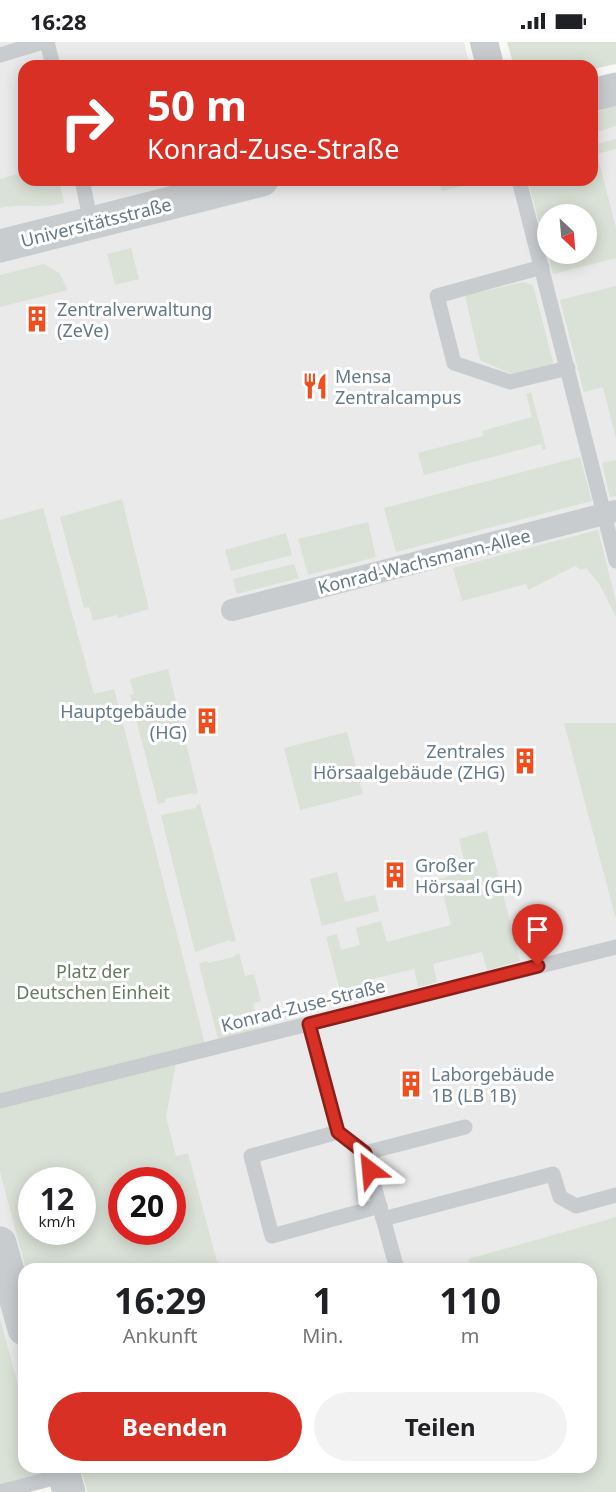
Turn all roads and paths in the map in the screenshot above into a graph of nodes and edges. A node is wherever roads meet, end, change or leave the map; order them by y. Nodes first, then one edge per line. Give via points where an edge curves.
1 (45, 42) edge
2 (484, 42) edge
3 (0, 55) edge
4 (51, 60) edge
5 (488, 60) edge
6 (616, 89) edge
7 (598, 94) edge
8 (83, 186) edge
9 (238, 186) edge
10 (521, 186) edge
11 (91, 223) junction
12 (0, 246) edge
13 (542, 267) junction
14 (568, 368) junction
15 (610, 513) edge
16 (616, 561) edge
17 (232, 610) dead end
18 (616, 947) edge
19 (309, 1024) junction
20 (0, 1101) edge
21 (465, 1126) dead end
22 (338, 1132) junction
23 (365, 1153) junction
24 (616, 1195) edge
25 (381, 1213) junction
26 (0, 1243) edge
27 (395, 1263) edge
28 (18, 1308) edge
29 (66, 1478) edge
30 (0, 1492) edge

1 - 3 lane
1 - 4 lane
2 - 5 street
6 - 7 street
8 - 11 lane
9 - 11 street, Universitätsstraße
10 - 13 lane
11 - 12 street, Universitätsstraße
13 - 14 lane
13 - 14 lane via 436,296 454,363 510,382
14 - 15 lane
15 - 16 lane
15 - 17 street, Konrad-Wachsmann-Allee
18 - 19 lane, Konrad-Zuse-Straße
19 - 20 lane, Konrad-Zuse-Straße
19 - 22 lane
21 - 23 lane
22 - 23 lane
22 - 25 lane via 251,1156 272,1236
23 - 25 lane
24 - 25 lane via 576,1206 560,1197 554,1174
25 - 27 lane
26 - 28 street
29 - 30 lane

